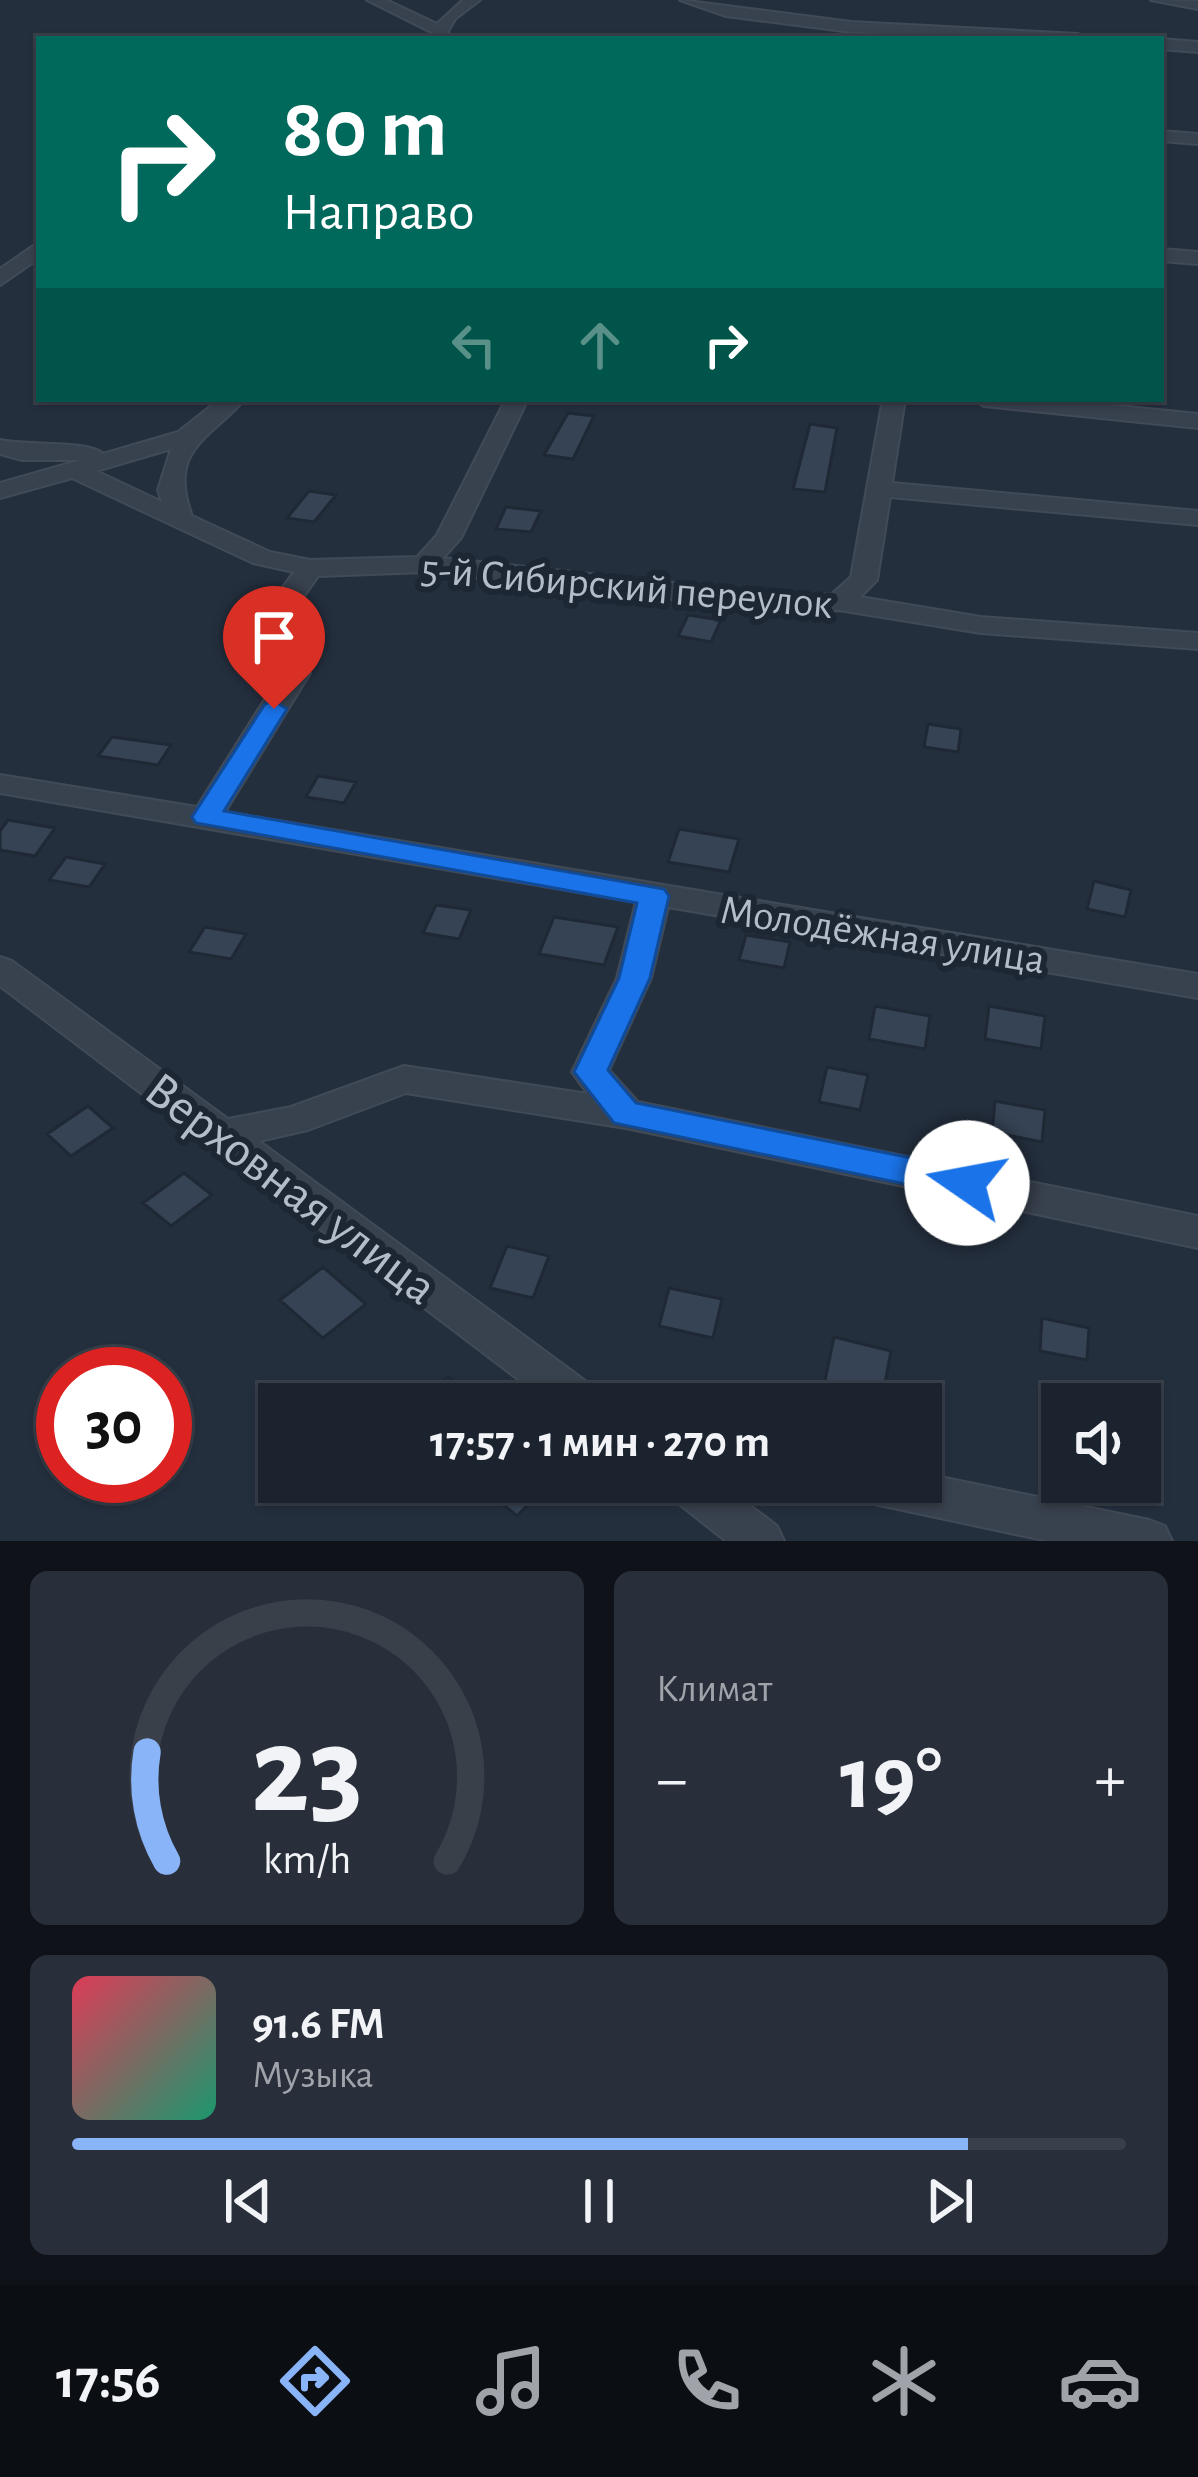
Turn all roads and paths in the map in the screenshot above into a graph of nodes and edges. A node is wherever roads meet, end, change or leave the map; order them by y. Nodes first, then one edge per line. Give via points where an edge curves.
1 (374, 0) edge
2 (473, 0) edge
3 (686, 0) edge
4 (767, 0) edge
5 (1158, 0) edge
6 (1198, 5) edge
7 (726, 12) junction
8 (700, 13) dead end
9 (968, 13) dead end
10 (752, 15) junction
11 (436, 32) edge
12 (394, 34) dead end
13 (967, 35) edge
14 (1164, 44) edge
15 (1198, 46) edge
16 (1164, 136) edge
17 (1198, 139) edge
18 (36, 250) edge
19 (1164, 255) edge
20 (1198, 258) edge
21 (0, 279) edge
22 (231, 402) edge
23 (516, 402) edge
24 (893, 402) edge
25 (1013, 402) edge
26 (1198, 421) edge
27 (186, 436) junction
28 (0, 447) edge
29 (75, 470) junction
30 (878, 489) junction
31 (0, 490) edge
32 (180, 517) junction
33 (1198, 518) edge
34 (424, 564) junction
35 (310, 568) junction
36 (838, 602) junction
37 (1198, 641) edge
38 (0, 784) edge
39 (206, 817) junction
40 (654, 896) junction
41 (0, 969) edge
42 (1198, 986) edge
43 (626, 1114) junction
44 (222, 1134) junction
45 (1198, 1232) edge
46 (556, 1383) edge
47 (942, 1498) edge
48 (713, 1503) edge
49 (761, 1541) edge
50 (1149, 1541) edge

1 - 11 street
2 - 11 street
3 - 7 street
4 - 10 street
5 - 6 street
7 - 8 street
7 - 10 street
9 - 13 street
10 - 13 street
11 - 12 street
14 - 15 street
16 - 17 street
18 - 21 street
19 - 20 street
22 - 27 street
23 - 34 street via 448,538
24 - 30 street
25 - 26 street
27 - 28 street via 110,452
27 - 29 street
27 - 32 street via 170,490
29 - 31 street
29 - 32 street, 5-й Сибирский переулок
30 - 33 street
30 - 36 street via 864,580
32 - 35 street, 5-й Сибирский переулок via 262,558
34 - 35 street, 5-й Сибирский переулок
34 - 36 street, 5-й Сибирский переулок via 792,604
35 - 39 street via 259,639 296,674
36 - 37 street, 5-й Сибирский переулок via 981,625
38 - 39 street, Молодёжная улица
39 - 40 street, Молодёжная улица
40 - 42 street, Молодёжная улица
40 - 43 street via 634,978 590,1072
41 - 44 street, Верховная улица
43 - 44 street via 404,1079 295,1120
43 - 45 street
44 - 46 street, Верховная улица
47 - 50 street
48 - 49 street

